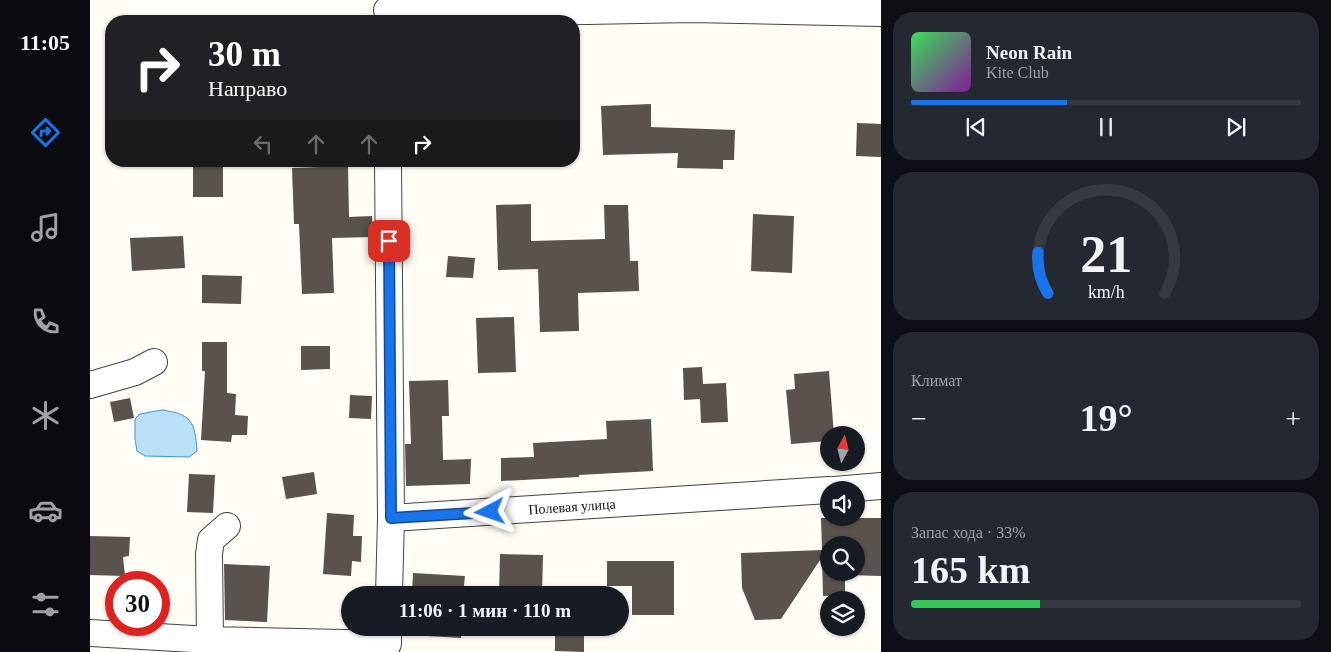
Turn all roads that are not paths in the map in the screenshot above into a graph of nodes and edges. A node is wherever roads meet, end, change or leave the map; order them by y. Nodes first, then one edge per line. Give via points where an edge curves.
1 (387, 11) edge
2 (881, 12) edge
3 (388, 167) edge
4 (154, 362) dead end
5 (90, 385) edge
6 (881, 486) edge
7 (865, 487) edge
8 (820, 491) edge
9 (391, 518) junction
10 (227, 526) dead end
11 (389, 586) edge
12 (90, 633) edge
13 (388, 636) edge
14 (210, 640) junction

1 - 2 street via 476,13 692,9
3 - 9 street
4 - 5 street via 135,372
6 - 7 street
8 - 9 street, Полевая улица
9 - 11 street
10 - 14 street via 211,540 208,554
12 - 14 street
13 - 14 street via 388,644

